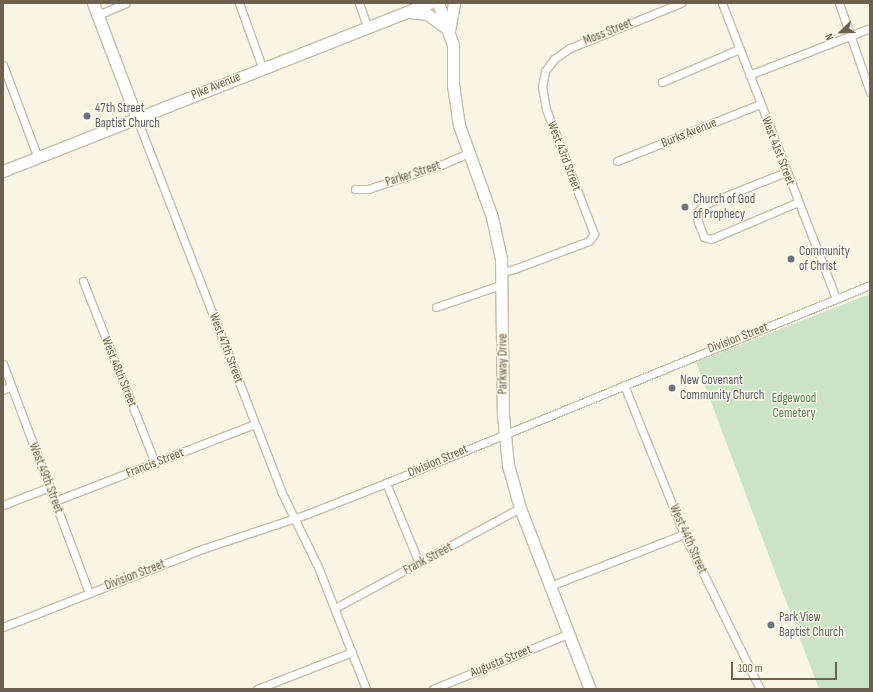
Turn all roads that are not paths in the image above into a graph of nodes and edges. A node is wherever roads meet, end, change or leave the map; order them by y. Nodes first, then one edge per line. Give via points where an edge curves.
1 (93, 3) edge
2 (126, 3) edge
3 (239, 3) edge
4 (359, 3) edge
5 (429, 3) edge
6 (438, 3) edge
7 (454, 3) edge
8 (681, 3) edge
9 (722, 3) edge
10 (838, 3) edge
11 (403, 13) junction
12 (98, 15) junction
13 (368, 26) junction
14 (870, 28) edge
15 (449, 32) junction
16 (851, 36) junction
17 (739, 49) junction
18 (3, 65) edge
19 (262, 67) junction
20 (544, 74) joint
21 (749, 75) junction
22 (662, 82) dead end
23 (870, 92) edge
24 (760, 104) junction
25 (137, 119) junction
26 (469, 153) junction
27 (38, 158) junction
28 (617, 161) dead end
29 (3, 172) edge
30 (786, 172) junction
31 (355, 189) dead end
32 (798, 202) junction
33 (502, 272) junction
34 (83, 280) dead end
35 (503, 284) junction
36 (870, 285) edge
37 (836, 299) junction
38 (436, 307) dead end
39 (3, 364) edge
40 (624, 385) junction
41 (11, 386) junction
42 (3, 390) edge
43 (255, 424) junction
44 (504, 434) junction
45 (155, 462) junction
46 (386, 483) junction
47 (50, 487) junction
48 (55, 501) junction
49 (3, 505) edge
50 (520, 508) junction
51 (294, 518) junction
52 (684, 534) junction
53 (419, 563) junction
54 (550, 586) junction
55 (90, 593) junction
56 (335, 608) junction
57 (3, 627) edge
58 (568, 634) junction
59 (352, 652) junction
60 (257, 689) edge
61 (366, 689) edge
62 (433, 689) edge
63 (590, 689) edge
64 (760, 689) edge

1 - 12 street, West 47th Street
2 - 12 street
3 - 19 street
4 - 13 street
5 - 11 street, Pike Avenue
6 - 15 street, Parkway Drive
7 - 15 street, Parkway Drive
8 - 20 street, Moss Street via 570,48 554,60
9 - 17 street, West 41st Street
10 - 16 street
11 - 13 street, Pike Avenue
11 - 15 street via 427,14
12 - 25 street, West 47th Street
13 - 19 street, Pike Avenue
14 - 16 street
15 - 26 street, Parkway Drive via 453,45 454,100
16 - 21 street
16 - 23 street
17 - 21 street, West 41st Street
17 - 22 street
18 - 27 street
19 - 25 street, Pike Avenue
20 - 33 street, West 43rd Street via 542,87 546,109 594,230 593,236 588,241 528,265
21 - 24 street, West 41st Street
24 - 28 street, Burks Avenue
24 - 30 street, West 41st Street
25 - 27 street, Pike Avenue
25 - 43 street, West 47th Street
26 - 31 street, Parker Street via 368,188
26 - 33 street, Parkway Drive via 492,216
27 - 29 street, Pike Avenue
30 - 32 street, West 41st Street
30 - 32 street via 703,205 697,213 704,237 711,239
32 - 37 street, West 41st Street
33 - 35 street, Parkway Drive
34 - 45 street, West 48th Street
35 - 38 street via 493,285
35 - 44 street, Parkway Drive
36 - 37 street, Division Street
37 - 40 street, Division Street
39 - 41 street, West 49th Street
40 - 44 street, Division Street
40 - 52 street, West 44th Street
41 - 42 street
41 - 47 street, West 49th Street
43 - 45 street, Francis Street
43 - 51 street, West 47th Street
44 - 46 street, Division Street
44 - 50 street, Parkway Drive via 508,465
45 - 48 street, Francis Street
46 - 51 street, Division Street
46 - 53 street
47 - 48 street, West 49th Street
47 - 49 street
48 - 55 street, West 49th Street
50 - 53 street, Frank Street
50 - 54 street, Parkway Drive
51 - 55 street, Division Street via 202,549
51 - 56 street, West 47th Street
52 - 54 street
52 - 64 street, West 44th Street
53 - 56 street, Frank Street
54 - 58 street, Parkway Drive
55 - 57 street, Division Street
56 - 59 street, West 47th Street
58 - 62 street, Augusta Street
58 - 63 street, Parkway Drive
59 - 60 street
59 - 61 street, West 47th Street

